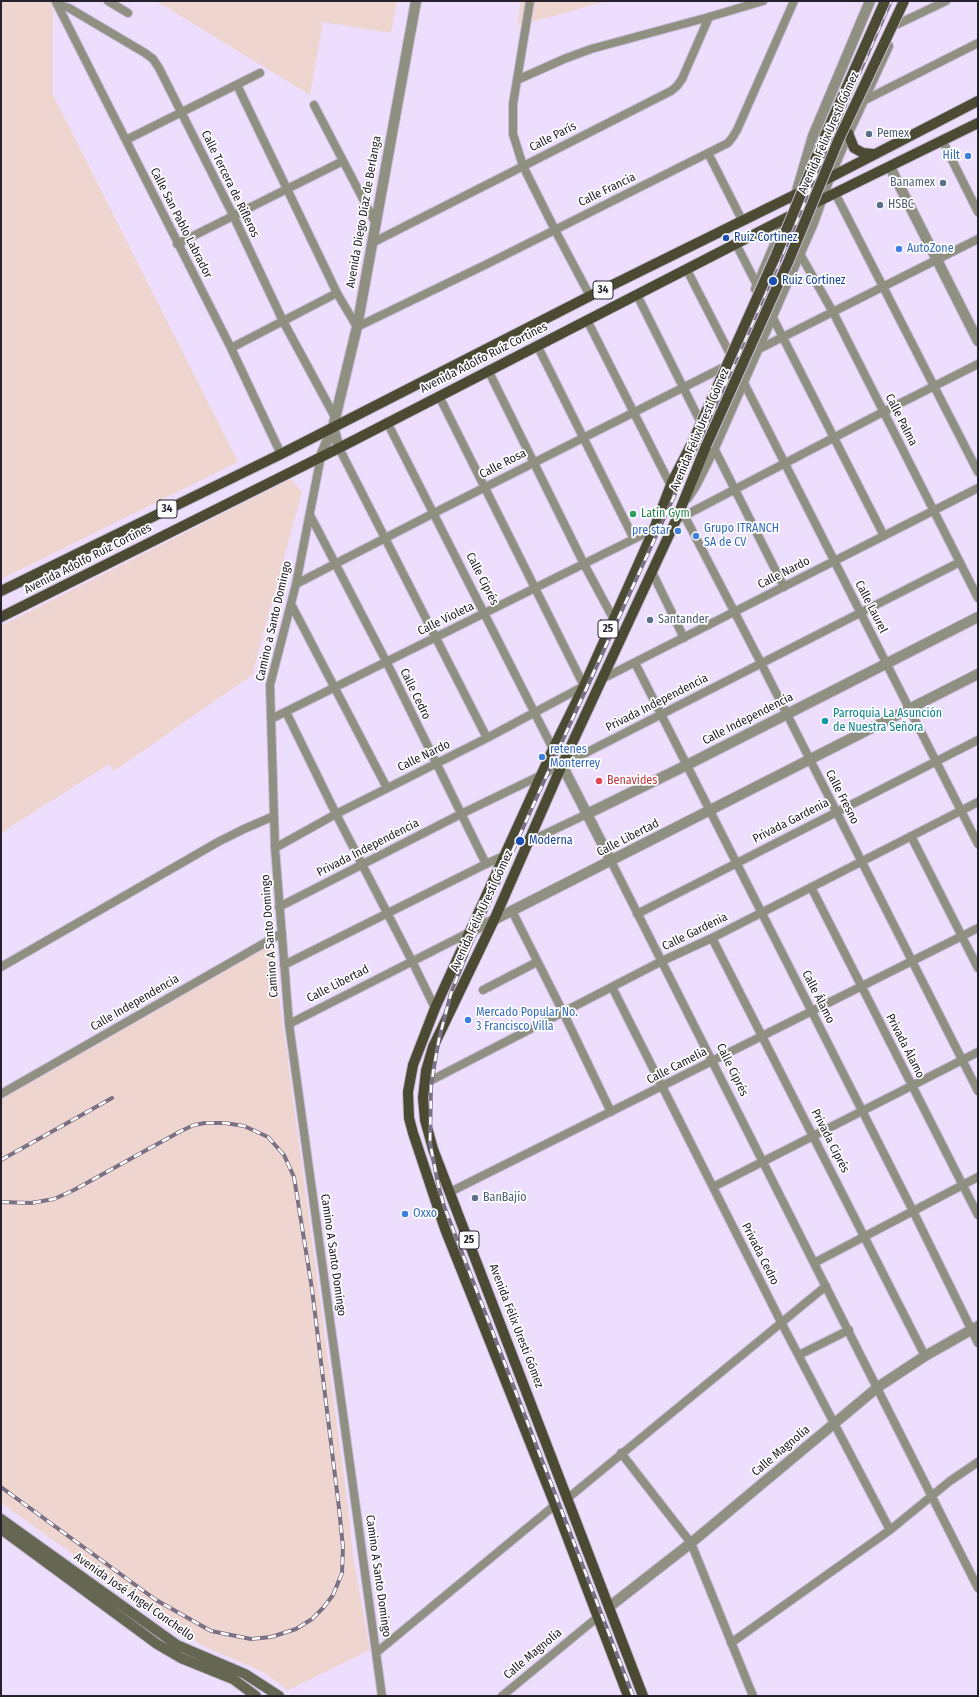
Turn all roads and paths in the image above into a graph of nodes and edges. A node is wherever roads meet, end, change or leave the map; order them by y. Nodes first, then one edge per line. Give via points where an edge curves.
1 (108, 1) edge
2 (416, 1) edge
3 (530, 1) edge
4 (763, 1) edge
5 (794, 1) edge
6 (870, 1) edge
7 (885, 1) edge
8 (904, 1) edge
9 (909, 1) edge
10 (946, 1) edge
11 (56, 2) edge
12 (128, 13) dead end
13 (709, 17) junction
14 (898, 24) junction
15 (978, 43) edge
16 (260, 73) dead end
17 (517, 80) junction
18 (237, 85) junction
19 (863, 101) junction
20 (978, 101) edge
21 (314, 105) dead end
22 (182, 113) junction
23 (978, 123) edge
24 (848, 133) junction
25 (814, 136) junction
26 (126, 140) junction
27 (942, 140) junction
28 (840, 150) junction
29 (708, 153) junction
30 (873, 154) junction
31 (343, 161) junction
32 (523, 166) junction
33 (890, 167) junction
34 (829, 178) junction
35 (287, 188) junction
36 (796, 193) junction
37 (835, 193) junction
38 (821, 200) junction
39 (978, 212) edge
40 (232, 215) junction
41 (787, 218) junction
42 (742, 220) junction
43 (376, 224) junction
44 (555, 230) junction
45 (778, 236) junction
46 (978, 238) edge
47 (372, 243) junction
48 (177, 244) junction
49 (736, 244) junction
50 (800, 254) junction
51 (936, 259) junction
52 (687, 270) junction
53 (757, 285) junction
54 (883, 287) junction
55 (337, 293) junction
56 (637, 295) junction
57 (590, 296) junction
58 (833, 312) junction
59 (772, 316) junction
60 (587, 320) junction
61 (283, 321) junction
62 (357, 327) junction
63 (783, 338) junction
64 (978, 340) edge
65 (537, 346) junction
66 (231, 348) junction
67 (757, 350) junction
68 (729, 352) junction
69 (978, 364) edge
70 (722, 368) junction
71 (488, 370) junction
72 (743, 381) junction
73 (934, 386) junction
74 (683, 387) junction
75 (438, 396) junction
76 (883, 412) junction
77 (633, 413) junction
78 (699, 419) junction
79 (387, 422) junction
80 (334, 423) junction
81 (584, 438) junction
82 (833, 438) junction
83 (710, 447) junction
84 (339, 448) junction
85 (282, 454) junction
86 (321, 456) junction
87 (535, 462) junction
88 (784, 464) junction
89 (978, 472) edge
90 (672, 484) junction
91 (483, 488) junction
92 (978, 488) edge
93 (733, 489) junction
94 (934, 511) junction
95 (434, 513) junction
96 (310, 515) junction
97 (680, 518) junction
98 (654, 529) junction
99 (884, 536) junction
100 (384, 538) junction
101 (634, 539) junction
102 (834, 561) junction
103 (960, 562) junction
104 (335, 563) junction
105 (584, 564) junction
106 (652, 572) junction
107 (296, 584) junction
108 (784, 587) junction
109 (534, 589) junction
110 (1, 591) edge
111 (978, 598) edge
112 (291, 604) junction
113 (734, 612) junction
114 (860, 612) junction
115 (485, 614) junction
116 (1, 617) edge
117 (978, 617) edge
118 (613, 618) junction
119 (436, 638) junction
120 (684, 638) junction
121 (386, 662) junction
122 (635, 663) junction
123 (761, 663) junction
124 (886, 664) junction
125 (978, 674) edge
126 (602, 679) junction
127 (584, 686) junction
128 (335, 687) junction
129 (909, 708) junction
130 (286, 712) junction
131 (534, 713) junction
132 (661, 714) junction
133 (786, 714) junction
134 (271, 719) junction
135 (487, 738) junction
136 (978, 740) edge
137 (554, 748) junction
138 (809, 759) junction
139 (936, 761) junction
140 (436, 764) junction
141 (562, 765) junction
142 (687, 765) junction
143 (542, 775) junction
144 (387, 788) junction
145 (978, 802) edge
146 (710, 810) junction
147 (961, 811) junction
148 (836, 812) junction
149 (336, 814) junction
150 (462, 814) junction
151 (587, 814) junction
152 (274, 816) junction
153 (911, 836) junction
154 (528, 842) junction
155 (978, 844) edge
156 (276, 848) junction
157 (506, 855) junction
158 (611, 861) junction
159 (861, 861) junction
160 (736, 862) junction
161 (362, 864) junction
162 (486, 864) junction
163 (811, 887) junction
164 (280, 907) junction
165 (512, 912) junction
166 (762, 912) junction
167 (387, 913) junction
168 (637, 914) junction
169 (494, 920) junction
170 (978, 928) edge
171 (472, 931) junction
172 (282, 934) junction
173 (962, 936) junction
174 (712, 938) junction
175 (412, 960) junction
176 (912, 961) junction
177 (537, 962) junction
178 (662, 962) junction
179 (284, 965) junction
180 (1, 967) edge
181 (978, 968) edge
182 (612, 987) junction
183 (862, 987) junction
184 (483, 990) dead end
185 (435, 1008) junction
186 (563, 1012) junction
187 (812, 1012) junction
188 (289, 1024) junction
189 (763, 1036) junction
190 (978, 1052) edge
191 (962, 1060) junction
192 (713, 1061) junction
193 (424, 1084) junction
194 (912, 1086) junction
195 (662, 1087) junction
196 (978, 1091) edge
197 (1, 1094) edge
198 (862, 1111) junction
199 (611, 1112) junction
200 (813, 1136) junction
201 (762, 1162) junction
202 (978, 1178) edge
203 (963, 1185) junction
204 (713, 1188) junction
205 (450, 1192) junction
206 (913, 1211) junction
207 (978, 1215) edge
208 (864, 1236) junction
209 (814, 1263) junction
210 (826, 1286) junction
211 (781, 1322) junction
212 (975, 1327) edge
213 (849, 1330) junction
214 (978, 1343) edge
215 (799, 1355) junction
216 (925, 1356) junction
217 (878, 1387) junction
218 (834, 1424) junction
219 (621, 1453) junction
220 (978, 1462) edge
221 (932, 1496) junction
222 (568, 1498) junction
223 (555, 1505) junction
224 (1, 1519) edge
225 (1, 1529) edge
226 (890, 1530) junction
227 (691, 1543) junction
228 (978, 1588) edge
229 (609, 1607) junction
230 (599, 1616) junction
231 (617, 1627) junction
232 (605, 1632) junction
233 (731, 1643) junction
234 (377, 1652) junction
235 (256, 1696) edge
236 (278, 1696) edge
237 (382, 1696) edge
238 (502, 1696) edge
239 (623, 1696) edge
240 (628, 1696) edge
241 (643, 1696) edge
242 (648, 1696) edge
243 (752, 1696) edge

1 - 12 street
2 - 43 street, Avenida Diego Díaz de Berlanga
3 - 17 street
4 - 13 street
5 - 29 street, Calle Francia via 732,138 728,143
6 - 25 street
7 - 90 main road, Avenida Félix Uresti Gómez / 25, bridge via 824,138 776,255
8 - 83 main road, Avenida Félix Uresti Gómez / 25, bridge via 838,141
9 - 14 street
10 - 14 street
11 - 22 street, Calle Tercera de Rifleros via 153,59
11 - 26 street, Calle San Pablo Labrador
13 - 17 street via 591,49
13 - 32 street, Calle París via 677,86 671,91
14 - 19 street
15 - 19 street
16 - 18 street
17 - 32 street via 512,134
18 - 22 street
18 - 35 street
19 - 24 street
20 - 30 main road, Avenida Adolfo Ruíz Cortines / 34
21 - 31 street
22 - 26 street
22 - 40 street, Calle Tercera de Rifleros
23 - 27 main road, Avenida Adolfo Ruíz Cortines / 34
24 - 28 street
24 - 30 main road via 854,148 863,153
25 - 28 street via 820,149 830,153
25 - 36 street
26 - 48 street, Calle San Pablo Labrador
27 - 33 main road, Avenida Adolfo Ruíz Cortines / 34
27 - 39 street
28 - 34 street
29 - 42 street
29 - 44 street, Calle Francia
30 - 34 main road, Avenida Adolfo Ruíz Cortines / 34
31 - 35 street
31 - 43 street
32 - 44 street
32 - 47 street, Calle París
33 - 37 main road, Avenida Adolfo Ruíz Cortines / 34
33 - 51 street
34 - 36 main road, Avenida Adolfo Ruíz Cortines / 34
34 - 38 street
35 - 40 street
35 - 55 street
36 - 41 street
36 - 42 main road, Avenida Adolfo Ruíz Cortines / 34
37 - 38 main road, Avenida Adolfo Ruíz Cortines / 34
37 - 54 street
38 - 41 main road, Avenida Adolfo Ruíz Cortines / 34
38 - 50 street
40 - 48 street
40 - 61 street, Calle Tercera de Rifleros
41 - 45 street
41 - 49 main road, Avenida Adolfo Ruíz Cortines / 34
42 - 57 main road, Avenida Adolfo Ruíz Cortines / 34
43 - 47 street, Avenida Diego Díaz de Berlanga
44 - 57 street
44 - 62 street, Calle Francia
45 - 50 street via 784,233 791,234
45 - 53 street
46 - 51 street
47 - 62 street, Avenida Diego Díaz de Berlanga
48 - 66 street, Calle San Pablo Labrador
49 - 52 main road, Avenida Adolfo Ruíz Cortines / 34
49 - 53 street
50 - 58 street, Calle Palma
50 - 59 street
51 - 54 street
51 - 64 street
52 - 56 main road, Avenida Adolfo Ruíz Cortines / 34
52 - 68 street
53 - 68 street
54 - 58 street
54 - 73 street
55 - 61 street
55 - 62 street
56 - 60 main road, Avenida Adolfo Ruíz Cortines / 34
56 - 74 street
57 - 80 main road, Avenida Adolfo Ruíz Cortines / 34
58 - 63 street
58 - 76 street, Calle Palma
59 - 63 street
59 - 67 street
60 - 65 main road, Avenida Adolfo Ruíz Cortines / 34
60 - 77 street
61 - 66 street
61 - 80 street, Calle Tercera de Rifleros
62 - 80 street, Avenida Diego Díaz de Berlanga
63 - 67 street
63 - 82 street
65 - 71 main road, Avenida Adolfo Ruíz Cortines / 34
65 - 81 street
66 - 85 street, Calle San Pablo Labrador
67 - 72 street
68 - 70 street
69 - 73 street
70 - 74 street, Calle Rosa
70 - 78 street
71 - 75 main road, Avenida Adolfo Ruíz Cortines / 34
71 - 87 street
72 - 83 street
72 - 88 street, Calle Laurel
73 - 76 street
73 - 89 street
74 - 77 street, Calle Rosa
74 - 78 street
75 - 79 main road, Avenida Adolfo Ruíz Cortines / 34
75 - 91 street
76 - 82 street
76 - 94 street, Calle Palma
77 - 81 street, Calle Rosa
77 - 90 street
78 - 90 street via 675,467
79 - 84 main road, Avenida Adolfo Ruíz Cortines / 34
79 - 95 street, Calle Ciprés
80 - 84 street, Avenida Diego Díaz de Berlanga
80 - 85 main road, Avenida Adolfo Ruíz Cortines / 34
80 - 86 street, Avenida Diego Díaz de Berlanga
81 - 87 street, Calle Rosa
81 - 101 street
82 - 88 street
82 - 99 street
83 - 93 street
83 - 97 main road, Avenida Félix Uresti Gómez / 25 via 684,501
84 - 86 main road, Avenida Adolfo Ruíz Cortines / 34
84 - 100 street
85 - 110 main road, Avenida Adolfo Ruíz Cortines / 34
86 - 96 street, Camino a Santo Domingo
86 - 116 main road, Avenida Adolfo Ruíz Cortines / 34
87 - 91 street, Calle Rosa
87 - 105 street
88 - 93 street
88 - 102 street, Calle Laurel
90 - 98 main road, Avenida Félix Uresti Gómez / 25
91 - 95 street, Calle Rosa
91 - 109 street
92 - 94 street, Calle Nardo
93 - 97 street
93 - 108 street
94 - 99 street, Calle Nardo
94 - 103 street, Calle Palma
95 - 100 street, Calle Rosa
95 - 115 street, Calle Ciprés
96 - 104 street, Calle Cedro
96 - 107 street, Camino a Santo Domingo
97 - 106 main road, Avenida Félix Uresti Gómez / 25
97 - 113 street, Calle Fresno
98 - 101 street, Calle Violeta
98 - 118 main road, Avenida Félix Uresti Gómez / 25
99 - 102 street, Calle Nardo
100 - 104 street, Calle Rosa
100 - 119 street
101 - 105 street, Calle Violeta
102 - 108 street, Calle Nardo
102 - 114 street, Calle Laurel
103 - 111 street, Calle Palma
103 - 114 street, Privada Independencia
104 - 107 street, Calle Rosa
104 - 121 street, Calle Cedro
105 - 109 street, Calle Violeta
105 - 118 street
106 - 120 street
106 - 126 main road, Avenida Félix Uresti Gómez / 25
107 - 112 street, Camino a Santo Domingo
108 - 113 street, Calle Nardo
109 - 115 street, Calle Violeta
109 - 127 street
112 - 128 street
112 - 134 street, Camino a Santo Domingo via 270,685
113 - 120 street, Calle Nardo
113 - 123 street, Calle Fresno
114 - 123 street, Privada Independencia
114 - 124 street, Calle Laurel
115 - 119 street, Calle Violeta
115 - 131 street, Calle Ciprés
117 - 124 street, Calle Independencia
118 - 127 main road, Avenida Félix Uresti Gómez / 25
119 - 121 street, Calle Violeta
119 - 135 street
120 - 122 street, Calle Nardo
121 - 128 street, Calle Violeta
121 - 140 street, Calle Cedro
122 - 126 street, Calle Nardo
122 - 132 street, Calle Álamo
123 - 132 street, Privada Independencia
123 - 133 street, Calle Fresno
124 - 129 street, Calle Laurel
124 - 133 street, Calle Independencia
125 - 129 street, Calle Libertad
126 - 141 main road, Avenida Félix Uresti Gómez / 25
127 - 131 street, Calle Nardo
127 - 137 main road, Avenida Félix Uresti Gómez / 25
128 - 130 street, Calle Violeta
128 - 144 street
129 - 138 street, Calle Libertad
129 - 139 street, Calle Laurel
130 - 134 street, Calle Violeta
130 - 149 street
131 - 135 street, Calle Nardo
131 - 137 street, Calle Ciprés
132 - 141 street, Privada Independencia
132 - 142 street, Calle Álamo
133 - 138 street, Calle Fresno
133 - 142 street, Calle Independencia
134 - 152 street, Camino a Santo Domingo
135 - 140 street, Calle Nardo
136 - 139 street, Privada Gardenia
137 - 143 main road, Avenida Félix Uresti Gómez / 25
138 - 146 street, Calle Libertad
138 - 148 street, Calle Fresno
139 - 147 street, Calle Laurel
139 - 148 street, Privada Gardenia
140 - 144 street, Calle Nardo
140 - 150 street, Calle Cedro
141 - 143 street, Privada Independencia
141 - 151 street, Calle Ciprés
141 - 154 main road, Avenida Félix Uresti Gómez / 25
142 - 146 street, Calle Álamo
142 - 151 street, Calle Independencia
143 - 150 street, Privada Independencia
143 - 157 main road, Avenida Félix Uresti Gómez / 25
144 - 149 street, Calle Nardo
145 - 147 street, Calle Gardenia
146 - 158 street, Calle Libertad
146 - 160 street, Calle Álamo
147 - 153 street, Calle Gardenia
147 - 155 street, Calle Laurel
148 - 159 street, Calle Fresno
148 - 160 street, Privada Gardenia
149 - 156 street, Calle Nardo
149 - 161 street
150 - 161 street, Privada Independencia
150 - 162 street, Calle Cedro
151 - 154 street, Calle Independencia
151 - 158 street, Calle Ciprés
152 - 156 street, Camino A Santo Domingo
152 - 180 street via 224,839
153 - 159 street, Calle Gardenia
153 - 173 street
154 - 169 main road, Avenida Félix Uresti Gómez / 25
156 - 164 street, Camino A Santo Domingo
157 - 162 street
157 - 171 main road, Avenida Félix Uresti Gómez / 25
158 - 165 street, Calle Libertad
158 - 168 street, Calle Ciprés
159 - 163 street, Calle Gardenia
159 - 176 street, Calle Fresno
160 - 166 street, Calle Álamo
160 - 168 street, Privada Gardenia
161 - 164 street, Privada Independencia
161 - 167 street
162 - 167 street
163 - 166 street, Calle Gardenia
163 - 183 street, Privada Álamo
164 - 172 street, Camino A Santo Domingo
165 - 169 street, Calle Libertad
165 - 177 street
166 - 174 street, Calle Gardenia
166 - 187 street, Calle Álamo
167 - 175 street
167 - 179 street
168 - 178 street, Calle Ciprés
169 - 171 street, Calle Libertad
169 - 193 main road, Avenida Félix Uresti Gómez / 25 via 433,1047
170 - 173 street, Calle Camelia
171 - 175 street, Calle Libertad
171 - 185 main road, Avenida Félix Uresti Gómez / 25
172 - 179 street, Camino A Santo Domingo
172 - 197 street, Calle Independencia
173 - 176 street, Calle Camelia
173 - 181 street
174 - 178 street, Calle Gardenia
174 - 189 street, Privada Ciprés
175 - 185 street
175 - 188 street, Calle Libertad
176 - 183 street, Calle Camelia
176 - 191 street, Calle Fresno
177 - 184 street
177 - 186 street
178 - 182 street, Calle Gardenia
178 - 192 street, Calle Ciprés
179 - 188 street, Camino A Santo Domingo
182 - 186 street, Calle Gardenia
182 - 195 street, Privada Cedro
183 - 187 street, Calle Camelia
183 - 194 street, Privada Álamo
185 - 223 main road, Avenida Félix Uresti Gómez / 25 via 419,1045 409,1078 409,1118 445,1229
186 - 193 street, Calle Gardenia
186 - 199 street
187 - 189 street, Calle Camelia
187 - 198 street, Calle Álamo
188 - 234 street, Camino A Santo Domingo
189 - 192 street, Calle Camelia
189 - 200 street, Privada Ciprés
190 - 191 street
191 - 194 street
191 - 196 street, Calle Fresno
192 - 195 street, Calle Camelia
192 - 201 street, Calle Ciprés
193 - 205 main road, Avenida Félix Uresti Gómez / 25 via 424,1110 428,1132
194 - 198 street
194 - 203 street, Privada Álamo
195 - 199 street, Calle Camelia
195 - 204 street, Privada Cedro
198 - 200 street
198 - 206 street, Calle Álamo
199 - 205 street, Calle Camelia
200 - 201 street
200 - 208 street, Privada Ciprés
201 - 204 street
201 - 209 street, Calle Ciprés
202 - 203 street
203 - 206 street
203 - 207 street, Privada Álamo
204 - 211 street, Privada Cedro
205 - 222 main road, Avenida Félix Uresti Gómez / 25
206 - 208 street
206 - 212 street, Calle Álamo
208 - 209 street
208 - 216 street, Privada Ciprés
209 - 210 street, Calle Ciprés
210 - 211 street
210 - 213 street, Calle Ciprés
211 - 215 street, Privada Cedro
211 - 219 street
212 - 214 street, Calle Álamo
212 - 216 street, Calle Magnolia
213 - 215 street
213 - 217 street, Calle Ciprés
215 - 218 street, Privada Cedro
216 - 217 street, Calle Magnolia
217 - 218 street, Calle Magnolia
217 - 221 street, Calle Ciprés
218 - 226 street, Privada Cedro
218 - 227 street, Calle Magnolia
219 - 222 street
219 - 227 street
220 - 221 street
221 - 226 street
221 - 228 street, Calle Ciprés
222 - 229 main road, Avenida Félix Uresti Gómez / 25
223 - 230 main road, Avenida Félix Uresti Gómez / 25
223 - 234 street
224 - 236 main road, Avenida José Ángel Conchello via 177,1645 245,1674
225 - 235 main road, Avenida José Ángel Conchello via 157,1644 181,1658 232,1679
226 - 233 street
227 - 229 street, Calle Magnolia
227 - 233 street
229 - 231 main road, Avenida Félix Uresti Gómez / 25
230 - 232 main road, Avenida Félix Uresti Gómez / 25
230 - 238 street, Calle Magnolia
231 - 241 main road, Avenida Félix Uresti Gómez / 25
231 - 242 street, 25 via 625,1636
232 - 239 street, 25 via 607,1652
232 - 240 main road, Avenida Félix Uresti Gómez / 25
233 - 243 street
234 - 237 street, Camino A Santo Domingo

